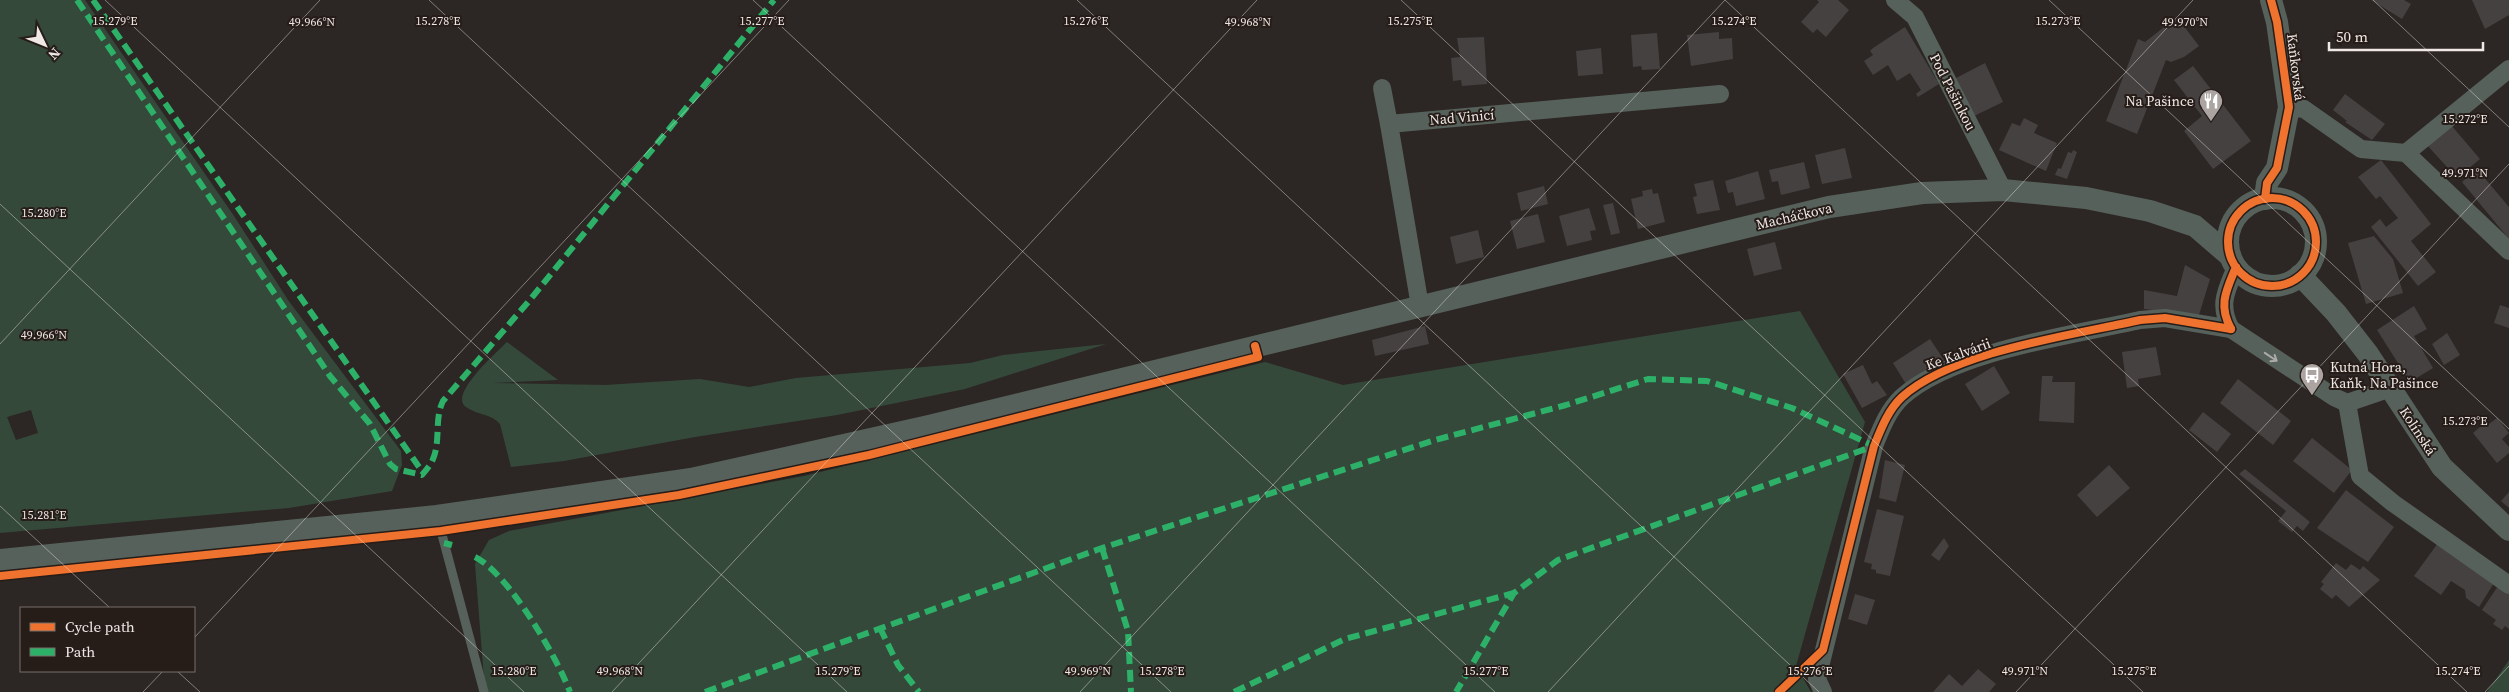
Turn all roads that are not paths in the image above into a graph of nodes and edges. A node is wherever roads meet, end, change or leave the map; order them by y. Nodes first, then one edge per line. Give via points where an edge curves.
1 (1895, 0) edge
2 (2271, 0) edge
3 (2509, 68) edge
4 (1382, 88) dead end
5 (1720, 94) dead end
6 (2289, 107) junction
7 (1388, 124) junction
8 (2406, 153) junction
9 (2277, 168) junction
10 (2003, 190) junction
11 (2265, 199) junction
12 (2292, 203) junction
13 (2234, 220) junction
14 (2195, 226) junction
15 (2509, 251) edge
16 (2233, 262) junction
17 (2300, 276) junction
18 (1420, 306) junction
19 (2231, 329) junction
20 (2391, 388) junction
21 (2347, 403) junction
22 (437, 516) junction
23 (2509, 530) edge
24 (0, 560) edge
25 (2509, 585) edge
26 (484, 692) edge
27 (1823, 692) edge

1 - 10 street, Pod Pašinkou via 1915,18
2 - 6 street, Kaňkovská
3 - 8 street
4 - 7 street
5 - 7 street, Nad Vinicí
6 - 8 street via 2304,109 2361,149
6 - 9 street, Kaňkovská
7 - 18 street
8 - 15 street
9 - 11 street, Kaňkovská via 2268,183
9 - 12 street
10 - 14 street, Macháčkova via 2086,198
10 - 18 street, Macháčkova via 1922,193 1828,206
11 - 12 street
11 - 13 street via 2242,210
12 - 17 street via 2311,223 2315,237 2315,251 2310,264
13 - 14 street
13 - 16 street via 2229,238
14 - 16 street
16 - 17 street via 2254,282 2266,286 2290,282
16 - 19 street via 2224,303 2224,316
17 - 20 street, Kolínská via 2336,313
18 - 22 street, Macháčkova via 929,426 691,479
19 -> 21 street
19 - 27 street, Ke Kalvárii via 2165,318 2140,320 1979,358 1922,381 1901,398 1884,421 1874,446 1823,650 1817,679
20 - 21 street
20 - 23 street, Kolínská via 2442,467
21 - 25 street via 2360,476
22 - 24 street, Macháčkova
22 - 26 lane

